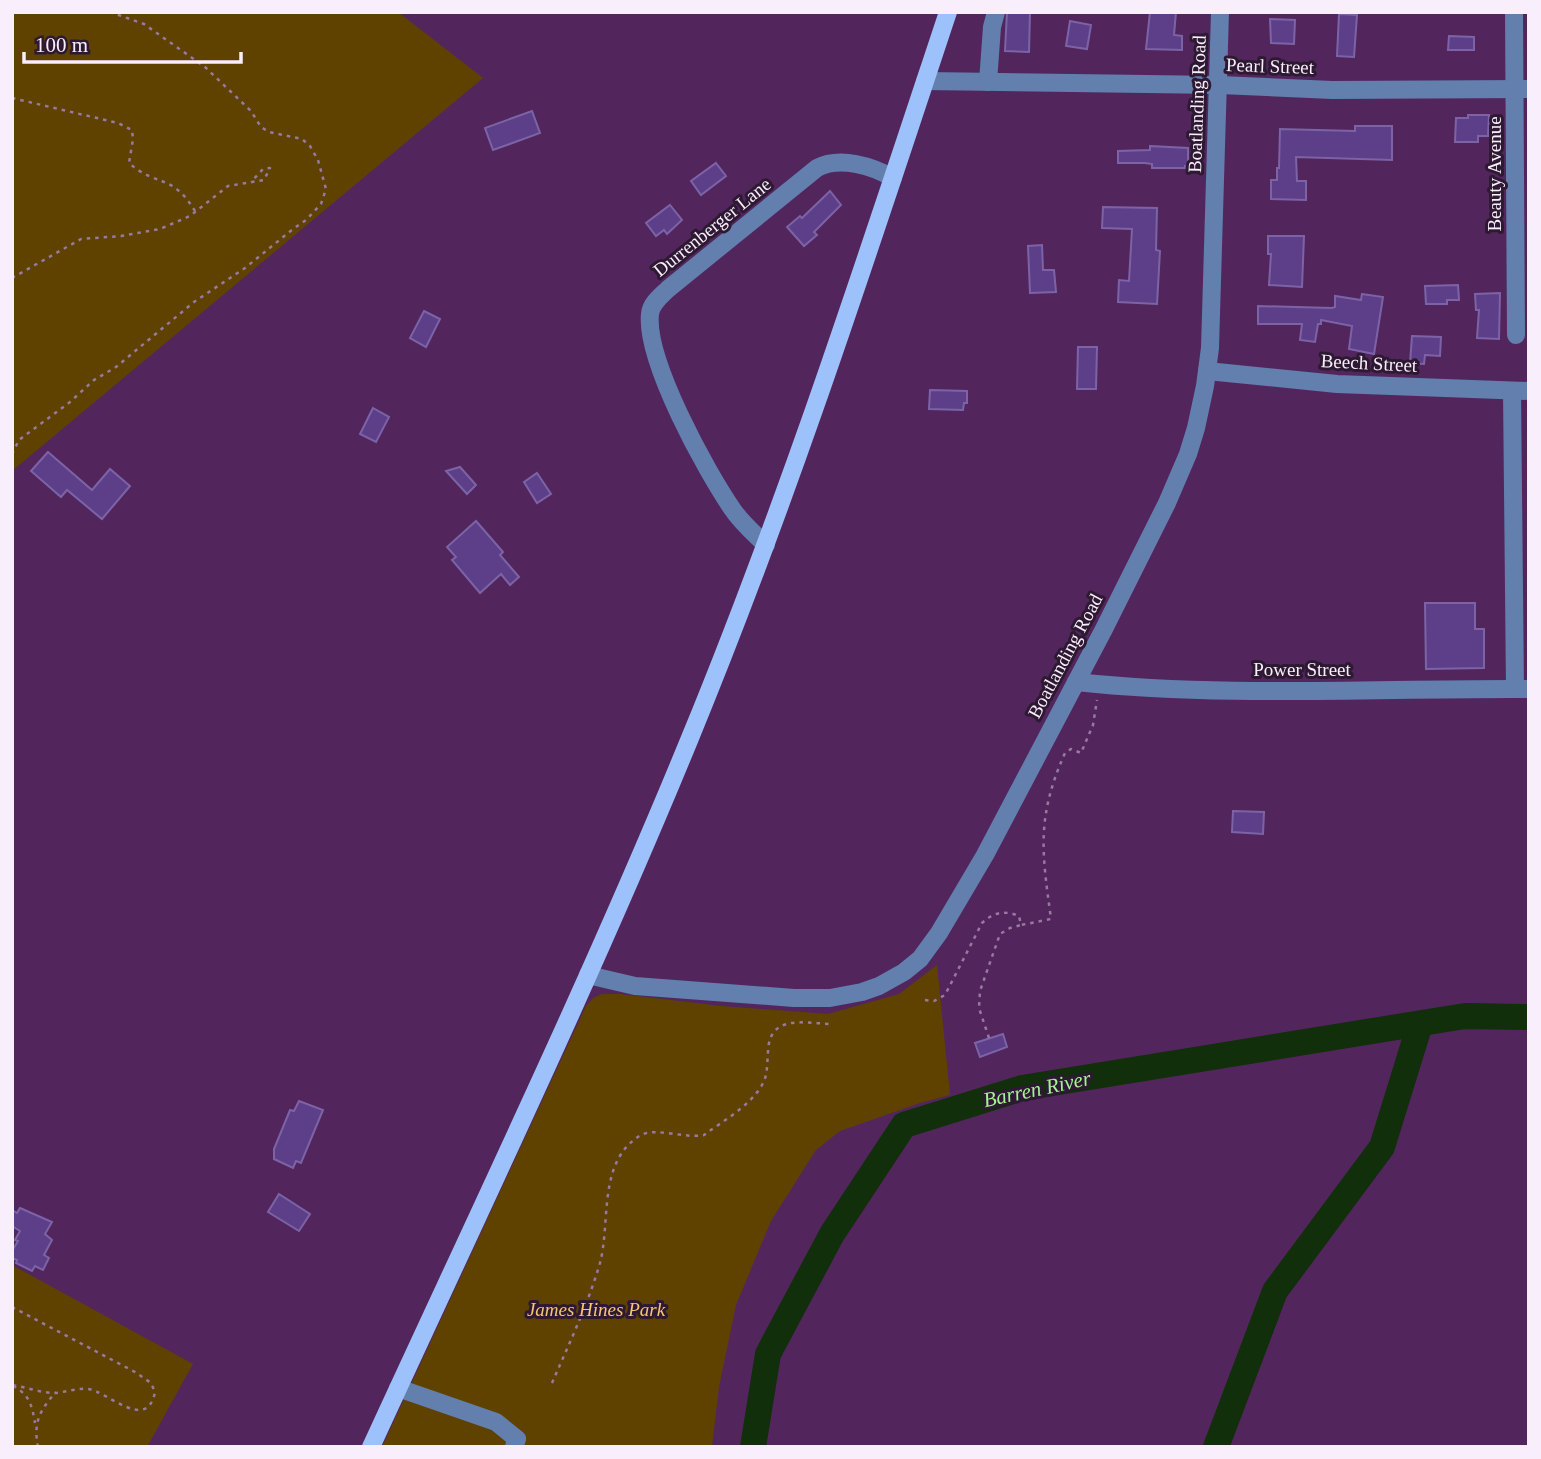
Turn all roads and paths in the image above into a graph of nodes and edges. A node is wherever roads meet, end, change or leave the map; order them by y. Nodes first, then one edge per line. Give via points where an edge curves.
1 (110, 12) edge
2 (947, 12) edge
3 (996, 12) edge
4 (1220, 12) edge
5 (1514, 12) edge
6 (925, 81) junction
7 (988, 82) junction
8 (1220, 85) junction
9 (1522, 89) edge
10 (12, 98) edge
11 (894, 178) junction
12 (251, 182) junction
13 (195, 211) junction
14 (12, 278) edge
15 (1516, 335) dead end
16 (1207, 371) junction
17 (1520, 391) edge
18 (12, 454) edge
19 (766, 545) junction
20 (1076, 682) junction
21 (1522, 689) edge
22 (1097, 700) dead end
23 (1021, 925) junction
24 (587, 975) junction
25 (925, 1000) dead end
26 (831, 1024) dead end
27 (989, 1038) dead end
28 (12, 1307) edge
29 (552, 1383) dead end
30 (12, 1385) edge
31 (398, 1388) junction
32 (56, 1392) junction
33 (36, 1426) junction
34 (38, 1447) edge
35 (371, 1447) edge
36 (514, 1447) edge

1 - 18 path via 144,24 205,67 251,111 261,127 302,139 318,160 326,189 321,204 306,220 94,380 19,440
2 - 6 main road
3 - 7 street
4 - 8 street, Boatlanding Road
5 - 9 street, Beauty Avenue
6 - 7 street, Pearl Street
6 - 11 main road
7 - 8 street, Pearl Street
8 - 9 street, Pearl Street via 1332,90
8 - 16 street, Boatlanding Road
9 - 15 street, Beauty Avenue
10 - 13 path via 132,130 129,163 182,190
11 - 19 main road
11 - 19 street, Durrenberger Lane via 877,168 852,164 817,168 668,289 650,311 662,370 683,422 733,510
12 - 12 path via 264,180 270,168 262,169
12 - 13 path via 228,186
13 - 14 path via 160,229 80,239
16 - 17 street, Beech Street via 1337,384
16 - 20 street, Boatlanding Road via 1196,428 1178,479
17 - 21 street
19 - 24 main road via 685,749
20 - 21 street, Power Street via 1169,690
20 - 24 street, Boatlanding Road via 939,933 920,959 890,981 852,995 811,999 635,986
22 - 23 path via 1093,725 1081,752 1070,749 1065,753 1048,797 1042,834 1051,919
23 - 25 path via 1019,916 1008,911 992,914 982,923 945,995 934,1002
23 - 27 path via 1000,934 980,991 979,1008
24 - 31 main road
26 - 29 path via 787,1023 776,1029 768,1039 763,1084 704,1135 651,1131 624,1150 608,1187 600,1263
28 - 32 path via 135,1372 155,1392 148,1407 133,1409 90,1389
30 - 32 path
30 - 33 path via 29,1398
31 - 35 main road
31 - 36 street via 496,1422 517,1438
32 - 33 path via 38,1413
33 - 34 path

